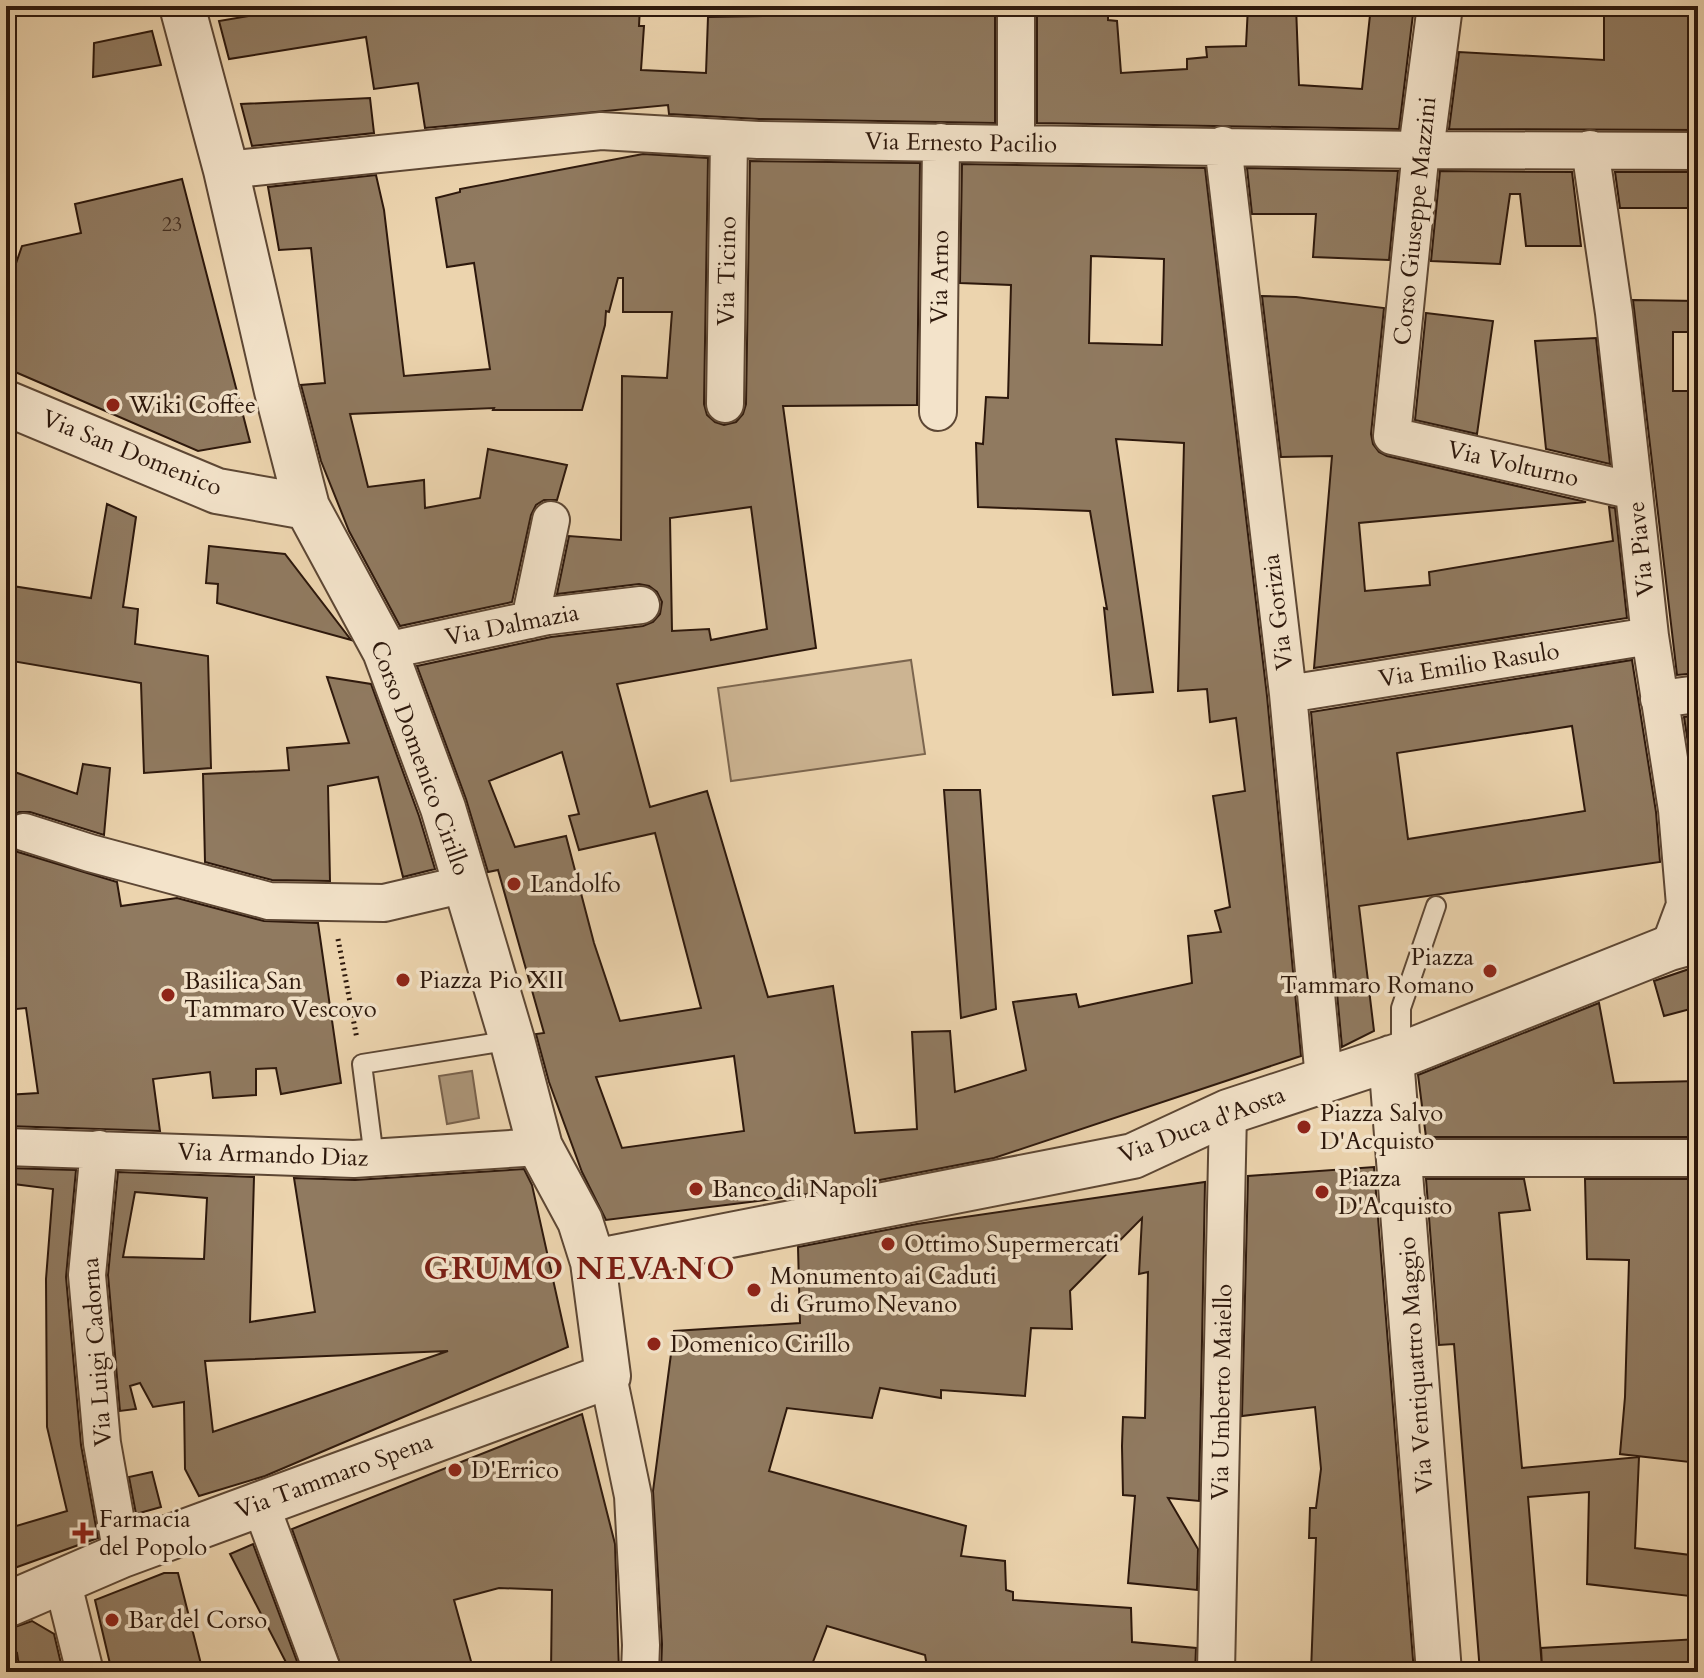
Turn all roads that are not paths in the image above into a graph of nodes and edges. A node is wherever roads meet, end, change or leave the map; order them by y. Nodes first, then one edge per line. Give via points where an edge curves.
1 (182, 6) edge
2 (1016, 6) edge
3 (1440, 6) edge
4 (729, 139) junction
5 (941, 142) junction
6 (1016, 143) junction
7 (1223, 145) junction
8 (1590, 149) junction
9 (1421, 150) junction
10 (1698, 151) edge
11 (226, 170) junction
12 (6, 403) edge
13 (725, 404) dead end
14 (938, 412) dead end
15 (1392, 436) joint
16 (1634, 491) junction
17 (307, 507) junction
18 (551, 520) dead end
19 (641, 605) dead end
20 (530, 620) junction
21 (1650, 636) junction
22 (385, 651) junction
23 (1288, 694) junction
24 (1698, 694) edge
25 (1659, 699) junction
26 (24, 832) dead end
27 (465, 884) junction
28 (1436, 906) dead end
29 (1684, 944) edge
30 (512, 1040) junction
31 (1396, 1056) junction
32 (1324, 1079) junction
33 (1228, 1112) junction
34 (6, 1147) edge
35 (540, 1147) junction
36 (99, 1149) junction
37 (374, 1158) junction
38 (1400, 1158) junction
39 (1698, 1158) edge
40 (593, 1262) junction
41 (603, 1331) junction
42 (608, 1376) junction
43 (633, 1496) junction
44 (260, 1503) junction
45 (122, 1555) junction
46 (62, 1580) junction
47 (6, 1605) edge
48 (85, 1672) edge
49 (323, 1672) edge
50 (640, 1672) edge
51 (1216, 1672) edge
52 (1439, 1672) edge

1 - 11 street, Corso Domenico Cirillo
2 - 6 street
3 - 9 street, Corso Giuseppe Mazzini
4 - 5 street, Via Ernesto Pacilio
4 - 11 street, Via Ernesto Pacilio via 601,131
4 - 13 street, Via Ticino
5 - 6 street, Via Ernesto Pacilio
5 - 14 street, Via Arno
6 - 7 street, Via Ernesto Pacilio
7 - 9 street, Via Ernesto Pacilio
7 - 23 street, Via Gorizia
8 - 9 street, Via Ernesto Pacilio
8 - 10 street, Via Ernesto Pacilio
8 - 16 street, Via Piave
9 - 15 street, Corso Giuseppe Mazzini
11 - 17 street, Corso Domenico Cirillo
12 - 17 street, Via San Domenico via 217,491
15 - 16 street, Via Volturno
16 - 21 street, Via Piave
17 - 22 street, Corso Domenico Cirillo
18 - 20 street
19 - 20 street, Via Dalmazia
20 - 22 street, Via Dalmazia
21 - 23 street, Via Emilio Rasulo
21 - 25 street, Via Piave
22 - 27 street, Corso Domenico Cirillo
23 - 32 street, Via Gorizia
24 - 25 street
25 - 29 street, Via Piave via 1677,810
26 - 27 street via 269,901 384,903
27 - 30 street, Corso Domenico Cirillo
28 - 31 lane via 1401,1008
29 - 31 street, Via Duca d'Aosta
30 - 35 street, Corso Domenico Cirillo
30 - 37 lane via 362,1064
31 - 32 street, Via Duca d'Aosta
31 - 38 street, Via Ventiquattro Maggio
32 - 33 street, Via Duca d'Aosta
33 - 40 street, Via Duca d'Aosta via 1133,1156
33 - 51 street, Via Umberto Maiello
34 - 36 street, Via Armando Diaz
35 - 37 street, Via Armando Diaz
35 - 40 street, Corso Domenico Cirillo via 580,1221
36 - 37 street, Via Armando Diaz
36 - 45 street, Via Luigi Cadorna via 87,1275 102,1443
38 - 39 street
38 - 52 street, Via Ventiquattro Maggio
40 - 41 street, Corso Domenico Cirillo
41 - 42 street, Corso Domenico Cirillo
41 - 43 street via 624,1364 627,1380 640,1457
42 - 43 street
42 - 44 street, Via Tammaro Spena
43 - 50 street
44 - 45 street, Via Tammaro Spena
44 - 49 street
45 - 46 street, Via Tammaro Spena
46 - 47 street, Via Tammaro Spena
46 - 48 street

